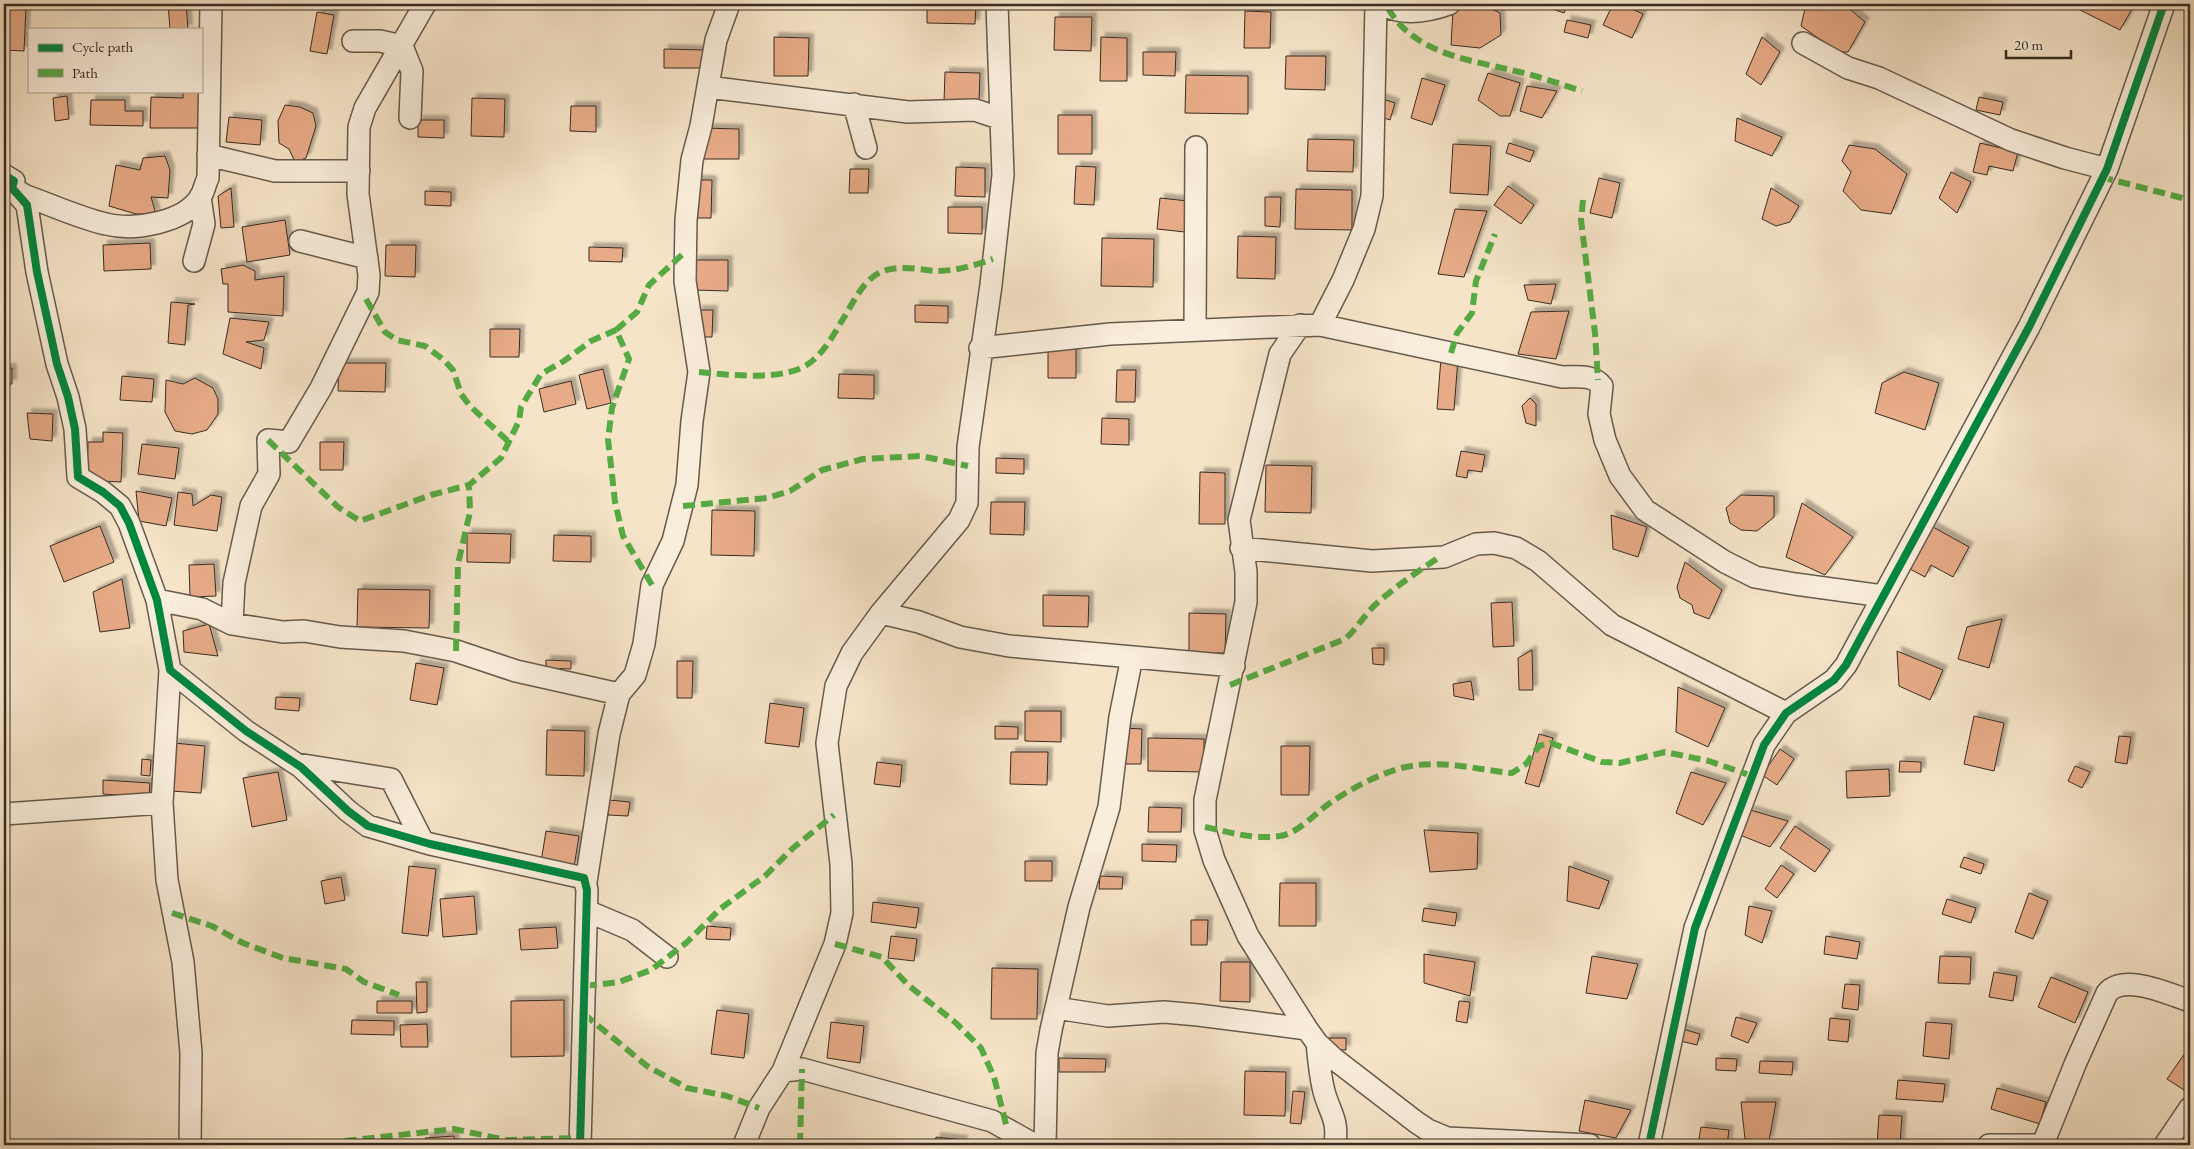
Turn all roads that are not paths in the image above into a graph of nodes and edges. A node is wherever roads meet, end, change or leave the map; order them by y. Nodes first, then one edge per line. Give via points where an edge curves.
1 (211, 4) edge
2 (426, 4) edge
3 (729, 4) edge
4 (997, 4) edge
5 (1376, 4) edge
6 (1381, 4) edge
7 (1449, 4) edge
8 (2164, 4) edge
9 (353, 41) dead end
10 (1803, 43) dead end
11 (402, 46) junction
12 (708, 87) junction
13 (854, 104) junction
14 (410, 118) dead end
15 (999, 118) junction
16 (1196, 147) dead end
17 (866, 148) dead end
18 (208, 155) junction
19 (2107, 168) junction
20 (359, 171) junction
21 (8, 182) edge
22 (200, 197) junction
23 (300, 241) dead end
24 (367, 258) junction
25 (194, 261) dead end
26 (1310, 325) junction
27 (1195, 330) junction
28 (980, 348) junction
29 (1241, 548) junction
30 (1883, 596) junction
31 (157, 600) junction
32 (881, 613) junction
33 (232, 624) junction
34 (1132, 657) junction
35 (1234, 666) junction
36 (170, 670) junction
37 (619, 694) junction
38 (1786, 713) junction
39 (295, 763) junction
40 (162, 803) junction
41 (4, 814) edge
42 (422, 842) junction
43 (586, 882) junction
44 (587, 911) junction
45 (667, 957) dead end
46 (2190, 1001) edge
47 (1056, 1008) junction
48 (1312, 1036) junction
49 (783, 1071) junction
50 (2190, 1108) edge
51 (190, 1144) edge
52 (580, 1145) edge
53 (744, 1145) edge
54 (1035, 1145) edge
55 (1045, 1145) edge
56 (1335, 1145) edge
57 (1590, 1145) edge
58 (1649, 1145) edge
59 (1989, 1145) edge
60 (2044, 1145) edge
61 (2165, 1145) edge

1 - 18 street
2 - 11 street
3 - 12 street via 716,40
4 - 15 street
5 - 26 street via 1372,196 1364,229
6 - 7 street via 1405,12 1425,11
8 - 19 street
9 - 11 street via 380,41
10 - 19 street via 1848,68 1880,78 2011,140
11 - 14 street via 412,72
11 - 20 street via 365,108 359,126
12 - 13 street
12 - 37 street via 692,160 686,220 685,281 700,372 692,421 688,485 673,541 652,585 644,644 634,675
13 - 15 street via 908,112 975,110
13 - 17 street
15 - 28 street via 1002,175 991,285
16 - 27 street
18 - 20 street via 275,171
18 - 22 street via 208,178
19 - 30 street via 2029,327
20 - 24 street via 358,194
21 - 22 street via 26,196 107,224 125,226 162,222 190,208
21 - 31 street via 27,205 37,272 75,429 78,477 120,506
22 - 25 street via 204,224
23 - 24 street
24 - 33 street via 369,283 366,299 321,388 289,442 268,440 269,474 251,506 234,583
26 - 27 street
26 - 29 street via 1280,354 1239,520
26 - 30 street via 1562,377 1598,380 1602,386 1599,414 1606,440 1620,476 1644,510 1726,562 1755,576
27 - 28 street via 1110,334
28 - 32 street via 964,512
29 - 35 street via 1246,572 1246,602
29 - 38 street via 1372,560 1444,558 1476,544 1494,542 1516,548 1538,561 1612,625
30 - 38 street via 1846,665 1834,680
31 - 33 street via 202,609
31 - 36 street
32 - 34 street via 960,637 1009,646
32 - 49 street via 852,653 836,686 827,743 841,864 842,913 835,944
33 - 37 street via 283,632 304,631 404,641 470,654 516,671
34 - 35 street
34 - 47 street via 1120,717 1109,807 1079,907
35 - 48 street via 1205,800 1204,830 1248,936
36 - 39 street via 246,731
36 - 40 street
37 - 43 street via 609,734
38 - 58 street via 1764,745 1695,928
39 - 42 street via 368,826
39 - 42 street via 391,779
40 - 41 street
40 - 51 street via 168,880 183,962 191,1053
42 - 43 street via 579,876
43 - 44 street
44 - 45 street via 632,930
44 - 52 street
46 - 60 street via 2131,984 2113,987 2076,1062
47 - 48 street via 1108,1016 1164,1012 1198,1015
47 - 55 street via 1047,1053
48 - 56 street via 1325,1096 1334,1115
48 - 57 street via 1416,1122 1447,1138
49 - 53 street via 759,1108
49 - 54 street via 802,1069 970,1115 1007,1128
50 - 61 street
59 - 60 street

